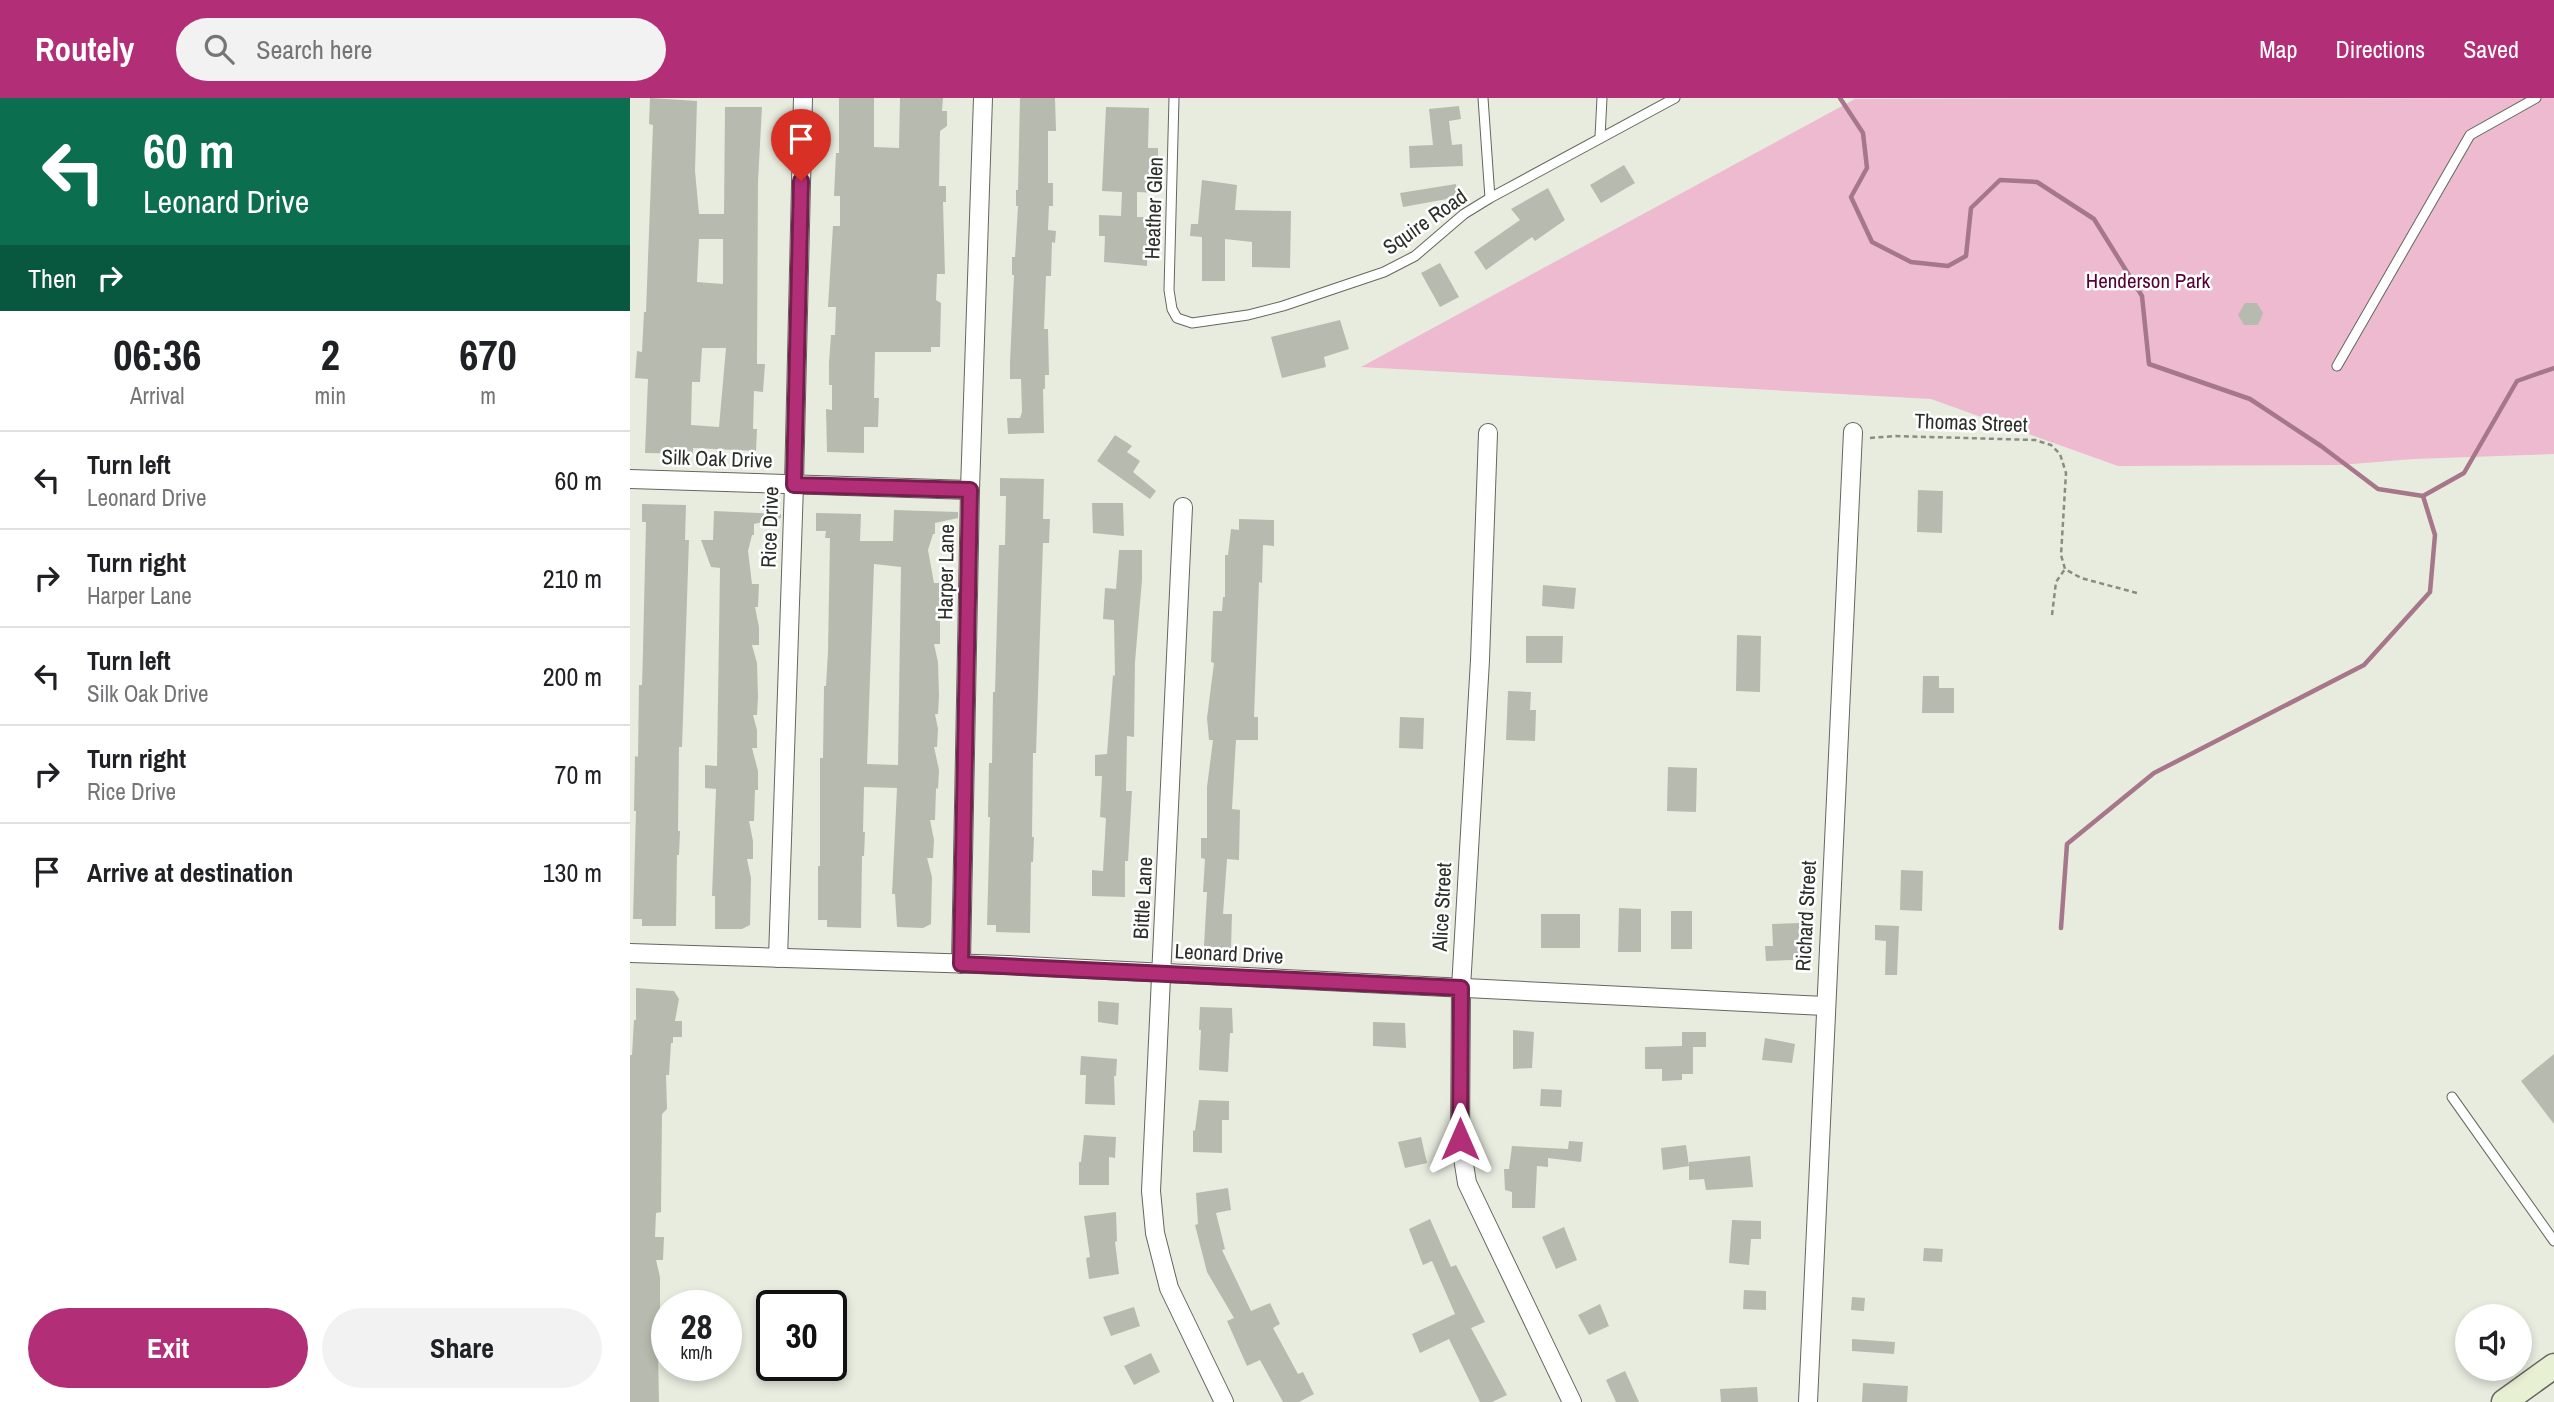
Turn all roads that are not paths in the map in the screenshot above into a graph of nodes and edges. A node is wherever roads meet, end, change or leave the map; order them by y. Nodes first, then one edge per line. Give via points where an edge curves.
1 (803, 98) edge
2 (983, 98) edge
3 (1174, 98) edge
4 (1483, 98) edge
5 (1602, 98) edge
6 (1675, 98) edge
7 (2536, 98) edge
8 (1600, 137) junction
9 (1490, 198) junction
10 (1177, 318) joint
11 (2337, 366) dead end
12 (1488, 433) dead end
13 (1852, 436) road end
14 (630, 480) edge
15 (794, 485) junction
16 (970, 490) junction
17 (1182, 507) dead end
18 (630, 953) edge
19 (778, 958) junction
20 (961, 964) junction
21 (1162, 973) junction
22 (1461, 988) junction
23 (1825, 1006) junction
24 (2452, 1097) dead end
25 (2554, 1241) edge
26 (2554, 1366) edge
27 (2507, 1401) edge
28 (1224, 1402) edge
29 (1572, 1402) edge
30 (1808, 1402) edge

1 - 15 street, Rice Drive
2 - 16 street, Harper Lane
3 - 10 lane, Heather Glen via 1169,290
4 - 9 lane
5 - 8 lane
6 - 8 lane, Squire Road
7 - 11 lane via 2470,135
8 - 9 lane, Squire Road
9 - 10 lane, Squire Road via 1415,256 1384,272 1248,315 1192,323
12 - 22 street, Alice Street
13 - 23 street, Richard Street
14 - 15 street, Silk Oak Drive
15 - 16 street, Silk Oak Drive
15 - 19 street, Rice Drive
16 - 20 street, Harper Lane
17 - 21 street, Bittle Lane
18 - 19 street, Leonard Drive
19 - 20 street, Leonard Drive
20 - 21 street, Leonard Drive
21 - 22 street, Leonard Drive
21 - 28 street, Bittle Lane via 1151,1191 1155,1233 1169,1288
22 - 23 street, Leonard Drive
22 - 29 street, Alice Street via 1460,1139 1467,1183
23 - 30 street, Richard Street
24 - 25 lane
26 - 27 street

